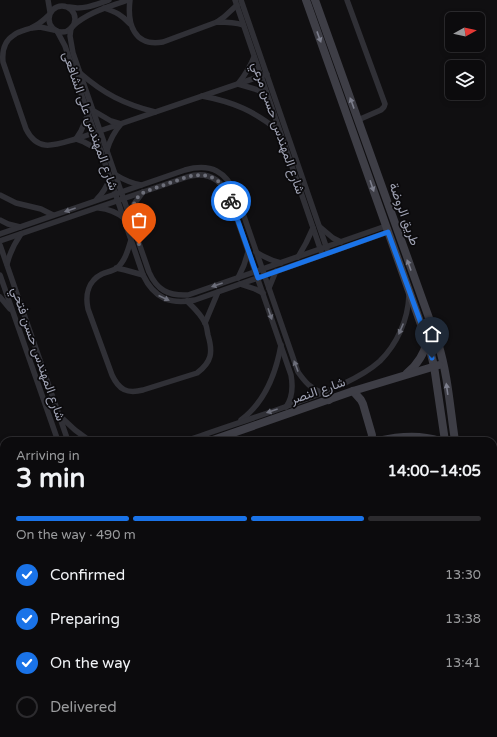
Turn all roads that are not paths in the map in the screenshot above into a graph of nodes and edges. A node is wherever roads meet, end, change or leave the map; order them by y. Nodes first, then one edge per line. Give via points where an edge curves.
1 (48, 0) edge
2 (59, 0) edge
3 (109, 0) edge
4 (129, 0) edge
5 (241, 0) edge
6 (306, 0) edge
7 (315, 0) edge
8 (347, 0) edge
9 (236, 3) edge
10 (67, 7) junction
11 (87, 8) junction
12 (104, 8) junction
13 (50, 14) junction
14 (90, 14) junction
15 (217, 22) junction
16 (130, 25) junction
17 (243, 25) junction
18 (72, 27) junction
19 (32, 28) junction
20 (56, 31) junction
21 (254, 57) junction
22 (80, 73) junction
23 (267, 74) junction
24 (260, 76) junction
25 (238, 84) junction
26 (267, 95) junction
27 (202, 96) junction
28 (155, 112) junction
29 (91, 113) junction
30 (358, 120) junction
31 (121, 124) junction
32 (97, 132) junction
33 (280, 132) junction
34 (359, 137) junction
35 (76, 139) junction
36 (104, 150) junction
37 (367, 158) junction
38 (113, 176) junction
39 (141, 185) junction
40 (144, 192) junction
41 (118, 193) junction
42 (0, 195) edge
43 (121, 199) junction
44 (94, 201) junction
45 (97, 208) junction
46 (53, 215) junction
47 (127, 217) junction
48 (0, 220) edge
49 (319, 225) junction
50 (20, 227) junction
51 (313, 228) junction
52 (387, 229) junction
53 (0, 234) edge
54 (21, 234) junction
55 (131, 239) junction
56 (0, 241) edge
57 (341, 242) junction
58 (0, 245) edge
59 (327, 250) junction
60 (248, 251) junction
61 (256, 252) junction
62 (321, 252) junction
63 (298, 257) junction
64 (281, 263) junction
65 (7, 264) junction
66 (116, 268) junction
67 (262, 269) junction
68 (276, 271) junction
69 (0, 275) edge
70 (143, 275) junction
71 (256, 275) junction
72 (264, 276) junction
73 (238, 278) junction
74 (239, 284) junction
75 (269, 289) junction
76 (409, 291) junction
77 (218, 292) junction
78 (263, 293) junction
79 (0, 298) edge
80 (187, 301) junction
81 (13, 313) junction
82 (205, 323) junction
83 (427, 340) junction
84 (281, 344) junction
85 (443, 364) junction
86 (434, 366) junction
87 (398, 377) junction
88 (353, 391) junction
89 (324, 392) junction
90 (329, 400) junction
91 (286, 407) junction
92 (451, 413) junction
93 (441, 415) junction
94 (60, 416) junction
95 (236, 424) junction
96 (413, 436) joint
97 (57, 437) edge
98 (67, 437) edge
99 (85, 437) edge
100 (198, 437) edge
101 (222, 437) edge
102 (372, 437) edge
103 (399, 437) edge
104 (427, 437) edge
105 (444, 437) edge
106 (454, 437) edge

1 - 13 street
2 - 10 street
3 - 11 street
4 - 12 street
4 - 16 street
5 - 23 street, شارع المهندس حسن مرعي
6 -> 34 street, طريق الروضة
30 -> 7 street, طريق الروضة
8 - 30 street via 385,104 381,110
9 - 15 street via 231,12
9 - 17 street, شارع المهندس حسن مرعي
10 - 11 street
10 - 13 street via 58,6
10 - 18 street via 75,18
11 - 14 street
12 - 14 street
12 - 16 street via 114,11
13 - 19 street
13 - 20 street via 50,25
14 - 18 street
15 - 16 street via 155,43 140,38
15 - 17 street via 235,22
17 - 21 street, شارع المهندس حسن مرعي
18 - 20 street via 65,32
18 - 22 street, شارع المهندس على الشافعى via 71,44
19 - 20 street
19 - 35 street via 8,40 2,54 26,129 41,145 56,145
20 - 29 street, شارع المهندس على الشافعى via 65,46
21 - 24 street, شارع المهندس حسن مرعي
21 - 25 street
22 - 28 street via 107,94
22 - 29 street, شارع المهندس على الشافعى
23 - 24 street
23 - 49 street, شارع المهندس حسن مرعي
24 - 25 street
24 - 26 street, شارع المهندس حسن مرعي
25 - 26 street
25 - 27 street
26 - 33 street, شارع المهندس حسن مرعي
27 - 28 street
27 - 33 street via 241,107
28 - 31 street
29 - 31 street
29 - 32 street, شارع المهندس على الشافعى
29 - 35 street
30 - 34 street, طريق الروضة
31 - 32 street
31 - 36 street
32 - 35 street
32 - 36 street, شارع المهندس على الشافعى
33 - 51 street, شارع المهندس حسن مرعي
34 - 37 street, طريق الروضة
35 - 36 street
36 - 38 street, شارع المهندس على الشافعى
37 -> 52 street, طريق الروضة
85 -> 37 street, طريق الروضة via 438,343
38 - 39 street
38 - 41 street, شارع المهندس على الشافعى
38 - 44 street
39 - 41 street
39 - 61 street via 195,167 217,171 233,186
40 - 43 street
40 - 47 street
40 - 60 street via 194,175 201,174 215,179 226,189
41 - 43 street, شارع المهندس على الشافعى
41 - 44 street
42 - 46 street
43 - 45 street
43 - 47 street, شارع المهندس على الشافعى
44 -> 46 street
45 - 47 street
45 - 54 street
46 - 50 street
47 - 55 street, شارع المهندس على الشافعى
73 -> 47 street, شارع المهندس على الشافعى via 188,295 180,296 164,291 152,280
48 - 50 street
49 - 57 street
49 - 59 street, شارع المهندس حسن مرعي
50 - 53 street
51 - 62 street, شارع المهندس حسن مرعي
51 - 63 street
52 - 57 street, شارع المهندس على الشافعى
52 - 59 street, شارع المهندس على الشافعى
52 - 76 street, طريق الروضة
54 - 56 street
54 - 65 street via 12,248
55 - 66 street via 123,260
55 - 70 street, شارع المهندس على الشافعى
57 - 59 street, شارع المهندس على الشافعى
58 - 65 street, شارع المهندس حسن فتحي
59 - 62 street, شارع المهندس على الشافعى
60 - 71 street
60 - 73 street
61 - 64 street
61 - 67 street
62 - 63 street, شارع المهندس على الشافعى
62 - 68 street, شارع المهندس على الشافعى
63 - 64 street, شارع المهندس على الشافعى
64 - 67 street, شارع المهندس على الشافعى
65 - 94 street, شارع المهندس حسن فتحي
66 - 70 street
66 - 82 street via 95,279 88,289 86,301 112,375 121,388 135,392 197,373 208,362 210,355 211,348
67 - 71 street, شارع المهندس على الشافعى
67 - 72 street
68 - 72 street, شارع المهندس على الشافعى
68 - 75 street
69 - 81 street, شارع المهندس حسن فتحي
70 -> 80 street, شارع المهندس على الشافعى via 157,294 171,301
71 - 72 street, شارع المهندس على الشافعى
71 - 73 street, شارع المهندس على الشافعى
71 - 74 street, شارع المهندس على الشافعى
71 - 78 street
72 - 75 street
74 - 77 street, شارع المهندس على الشافعى
74 - 78 street
89 -> 75 street via 312,388 298,372
76 - 83 street, طريق الروضة
76 -> 89 street via 402,328 385,355 360,375
77 - 80 street, شارع المهندس على الشافعى
77 - 82 street
78 -> 84 street
79 - 81 street
80 - 82 street
81 - 97 street, شارع المهندس حسن فتحي
83 - 86 street, طريق الروضة
83 - 87 street via 421,359 411,370
84 - 91 street via 292,381 291,395
84 - 95 street via 267,389 248,415
85 - 86 street, شارع النصر
92 -> 85 street, طريق الروضة
86 - 87 street, شارع النصر
86 - 93 street, طريق الروضة
87 - 88 street, شارع النصر
88 - 90 street, شارع النصر
88 - 102 street via 363,404
89 - 90 street
89 - 91 street
90 - 101 street, شارع النصر
91 -> 95 street
92 - 93 street
92 - 106 street, طريق الروضة
93 - 105 street, طريق الروضة
94 - 98 street, شارع المهندس حسن فتحي
94 - 99 street
95 - 100 street
96 - 103 street
96 - 104 street

